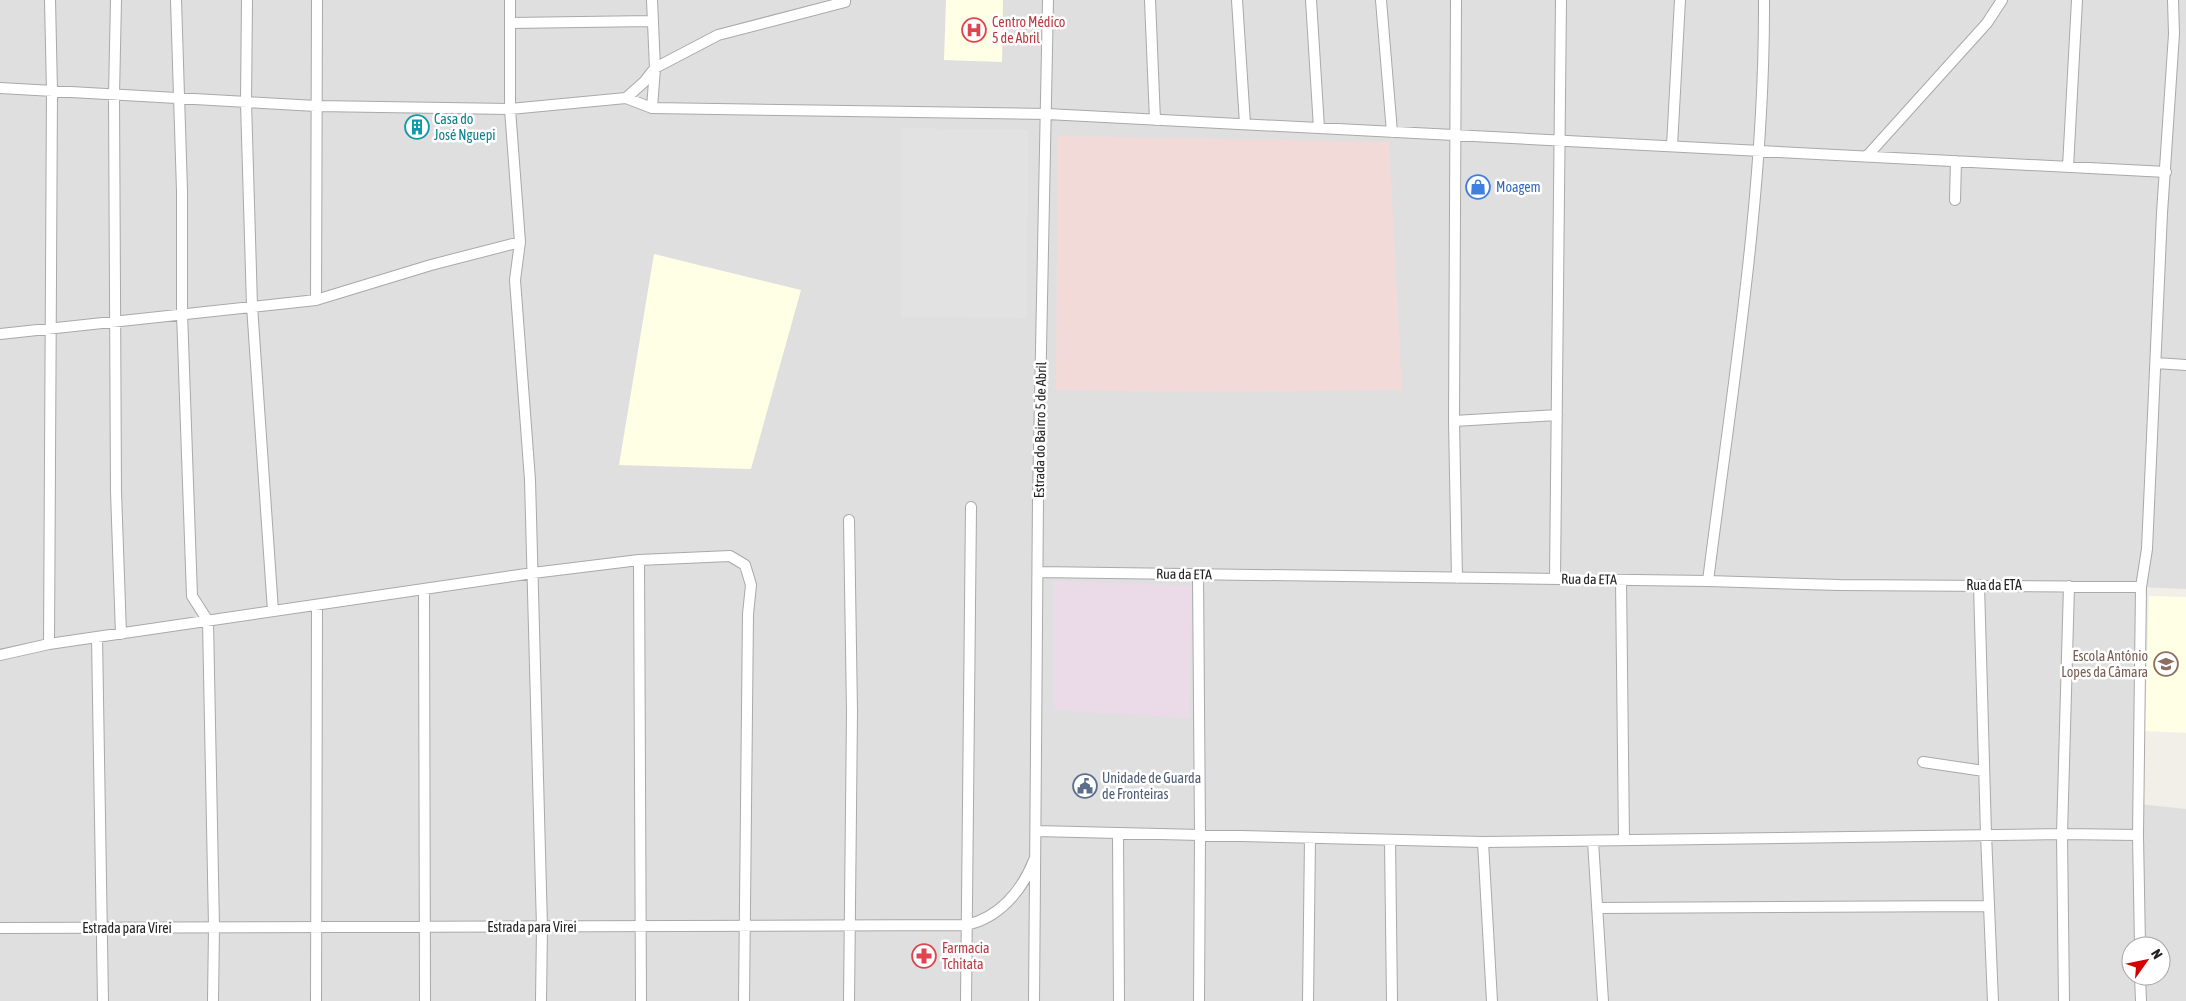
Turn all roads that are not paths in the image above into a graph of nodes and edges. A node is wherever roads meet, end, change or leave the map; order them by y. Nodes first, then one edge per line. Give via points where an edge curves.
1 (50, 0) edge
2 (116, 0) edge
3 (176, 0) edge
4 (247, 0) edge
5 (316, 0) edge
6 (510, 0) edge
7 (652, 0) edge
8 (845, 0) edge
9 (1048, 0) edge
10 (1150, 0) edge
11 (1237, 0) edge
12 (1311, 0) edge
13 (1381, 0) edge
14 (1456, 0) edge
15 (1561, 0) edge
16 (1680, 0) edge
17 (1764, 0) edge
18 (2002, 0) edge
19 (2077, 0) edge
20 (2173, 0) edge
21 (652, 21) junction
22 (510, 23) junction
23 (655, 68) junction
24 (0, 88) edge
25 (52, 91) junction
26 (114, 94) junction
27 (179, 98) junction
28 (626, 98) junction
29 (246, 102) junction
30 (316, 106) junction
31 (652, 108) junction
32 (510, 109) junction
33 (1046, 114) junction
34 (1155, 120) junction
35 (1244, 124) junction
36 (1319, 128) junction
37 (1392, 132) junction
38 (1456, 135) junction
39 (1560, 141) junction
40 (1672, 146) junction
41 (1759, 151) junction
42 (1867, 156) junction
43 (1956, 161) junction
44 (2068, 167) junction
45 (2166, 172) junction
46 (1955, 200) dead end
47 (520, 242) junction
48 (316, 300) junction
49 (252, 306) junction
50 (182, 313) junction
51 (116, 320) junction
52 (49, 327) junction
53 (0, 334) edge
54 (2156, 363) junction
55 (2186, 365) edge
56 (1557, 415) junction
57 (1454, 421) junction
58 (971, 507) dead end
59 (849, 520) dead end
60 (639, 560) junction
61 (1038, 572) junction
62 (533, 573) junction
63 (1198, 574) junction
64 (1456, 578) junction
65 (1555, 579) junction
66 (1621, 580) junction
67 (1708, 581) junction
68 (1979, 584) junction
69 (2069, 586) junction
70 (2141, 587) junction
71 (424, 589) junction
72 (317, 605) junction
73 (273, 611) junction
74 (208, 621) junction
75 (121, 634) junction
76 (97, 637) junction
77 (49, 644) junction
78 (0, 656) edge
79 (1923, 762) dead end
80 (1984, 771) junction
81 (1036, 831) junction
82 (1118, 833) junction
83 (1986, 834) junction
84 (2062, 834) junction
85 (1200, 835) junction
86 (2138, 835) junction
87 (1310, 838) junction
88 (1390, 840) junction
89 (1624, 840) junction
90 (1593, 841) junction
91 (1483, 842) junction
92 (1034, 860) junction
93 (1989, 906) junction
94 (1597, 908) junction
95 (966, 925) junction
96 (542, 926) junction
97 (641, 926) junction
98 (744, 926) junction
99 (850, 926) junction
100 (214, 927) junction
101 (316, 927) junction
102 (426, 927) junction
103 (0, 928) edge
104 (102, 928) junction
105 (2140, 936) edge
106 (2140, 986) edge
107 (103, 1001) edge
108 (213, 1001) edge
109 (316, 1001) edge
110 (426, 1001) edge
111 (541, 1001) edge
112 (641, 1001) edge
113 (744, 1001) edge
114 (850, 1001) edge
115 (966, 1001) edge
116 (1034, 1001) edge
117 (1119, 1001) edge
118 (1199, 1001) edge
119 (1308, 1001) edge
120 (1392, 1001) edge
121 (1492, 1001) edge
122 (1603, 1001) edge
123 (1993, 1001) edge
124 (2064, 1001) edge
125 (2141, 1001) edge

1 - 25 street
2 - 26 street
3 - 27 street
4 - 29 street
5 - 30 street
6 - 22 street
7 - 21 street
8 - 23 street via 718,35
9 - 33 street, Estrada do Bairro 5 de Abril
10 - 34 street
11 - 35 street
12 - 36 street
13 - 37 street
14 - 38 street
15 - 39 street
16 - 40 street
17 - 41 street
18 - 42 street via 1987,23
19 - 44 street
20 - 45 street
21 - 22 street
21 - 23 street
22 - 32 street
23 - 28 street
23 - 31 street
24 - 25 street
25 - 26 street
25 - 52 street
26 - 27 street
26 - 51 street
27 - 29 street
27 - 50 street
28 - 31 street
28 - 32 street
29 - 30 street
29 - 49 street
30 - 32 street
30 - 48 street
31 - 33 street
32 - 47 street
33 - 34 street
33 - 61 street, Estrada do Bairro 5 de Abril
34 - 35 street
35 - 36 street
36 - 37 street
37 - 38 street
38 - 39 street
38 - 57 street
39 - 40 street
39 - 56 street
40 - 41 street
41 - 42 street
41 - 67 street
42 - 43 street
43 - 44 street
43 - 46 street
44 - 45 street
45 - 54 street
47 - 48 street
47 - 62 street via 516,280
48 - 49 street
49 - 50 street
49 - 73 street
50 - 51 street
50 - 74 street via 192,596
51 - 52 street
51 - 75 street via 116,492
52 - 53 street
52 - 77 street
54 - 55 street
54 - 70 street via 2147,549
56 - 57 street
56 - 65 street
57 - 64 street
58 - 95 street
59 - 99 street via 852,712
60 - 62 street
60 - 97 street
60 - 98 street via 730,556 745,565 752,585 748,614
61 - 63 street, Rua da ETA
61 - 81 street, Estrada do Bairro 5 de Abril
62 - 71 street
62 - 96 street
63 - 64 street, Rua da ETA
63 - 85 street
64 - 65 street, Rua da ETA
65 - 66 street, Rua da ETA
66 - 67 street, Rua da ETA
66 - 89 street
67 - 68 street, Rua da ETA via 1839,585
68 - 69 street, Rua da ETA
68 - 80 street
69 - 70 street, Rua da ETA
69 - 84 street
70 - 86 street
71 - 72 street
71 - 102 street
72 - 73 street
72 - 101 street
73 - 74 street
74 - 75 street
74 - 100 street
75 - 76 street
76 - 77 street
76 - 104 street
77 - 78 street
79 - 80 street
80 - 83 street
81 - 82 street
81 - 92 street, Estrada do Bairro 5 de Abril
82 - 85 street
82 - 117 street
83 - 84 street
83 - 89 street
83 - 93 street
84 - 86 street
84 - 124 street
85 - 87 street
85 - 118 street
86 - 105 street
87 - 88 street
87 - 119 street
88 - 91 street
88 - 120 street
89 - 90 street
90 - 91 street
90 - 94 street
91 - 121 street
92 - 95 street, Estrada para Virei via 1027,880 999,910 979,922
92 - 116 street
93 - 94 street
93 - 123 street
94 - 122 street
95 - 99 street, Estrada para Virei
95 - 115 street
96 - 97 street, Estrada para Virei
96 - 102 street, Estrada para Virei
96 - 111 street
97 - 98 street, Estrada para Virei
97 - 112 street
98 - 99 street, Estrada para Virei
98 - 113 street
99 - 114 street
100 - 101 street, Estrada para Virei
100 - 104 street, Estrada para Virei
100 - 108 street
101 - 102 street, Estrada para Virei
101 - 109 street
102 - 110 street
103 - 104 street, Estrada para Virei
104 - 107 street
106 - 125 street

